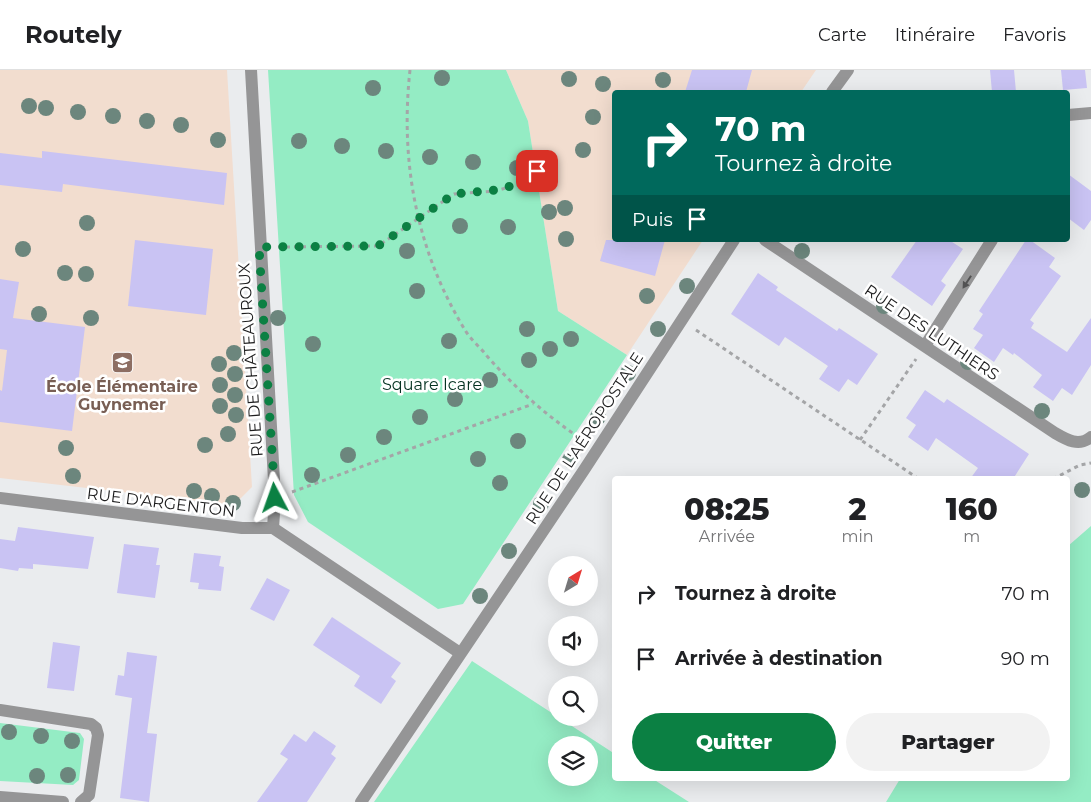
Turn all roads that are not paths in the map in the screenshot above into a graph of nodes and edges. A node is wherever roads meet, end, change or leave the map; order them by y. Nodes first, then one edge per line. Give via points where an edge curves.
1 (251, 70) edge
2 (848, 70) edge
3 (833, 90) edge
4 (1091, 113) edge
5 (1070, 115) edge
6 (733, 242) edge
7 (768, 242) edge
8 (991, 242) edge
9 (925, 346) junction
10 (1087, 440) edge
11 (0, 498) edge
12 (272, 528) junction
13 (460, 653) junction
14 (0, 710) edge
15 (0, 797) edge
16 (63, 802) edge
17 (82, 802) edge
18 (361, 802) edge

1 - 12 street, RUE DE CHÂTEAUROUX via 275,498
2 - 3 street
4 - 5 street
6 - 13 street, RUE DE L'AÉROPOSTALE
7 - 9 street, RUE DES LUTHIERS
8 -> 9 street
9 - 10 street, RUE DES LUTHIERS via 1067,440
11 - 12 street, RUE D'ARGENTON via 242,528
12 - 13 street
13 - 18 street, RUE DE L'AÉROPOSTALE
14 - 17 street via 91,724 96,728 98,735 89,795
15 - 16 street

